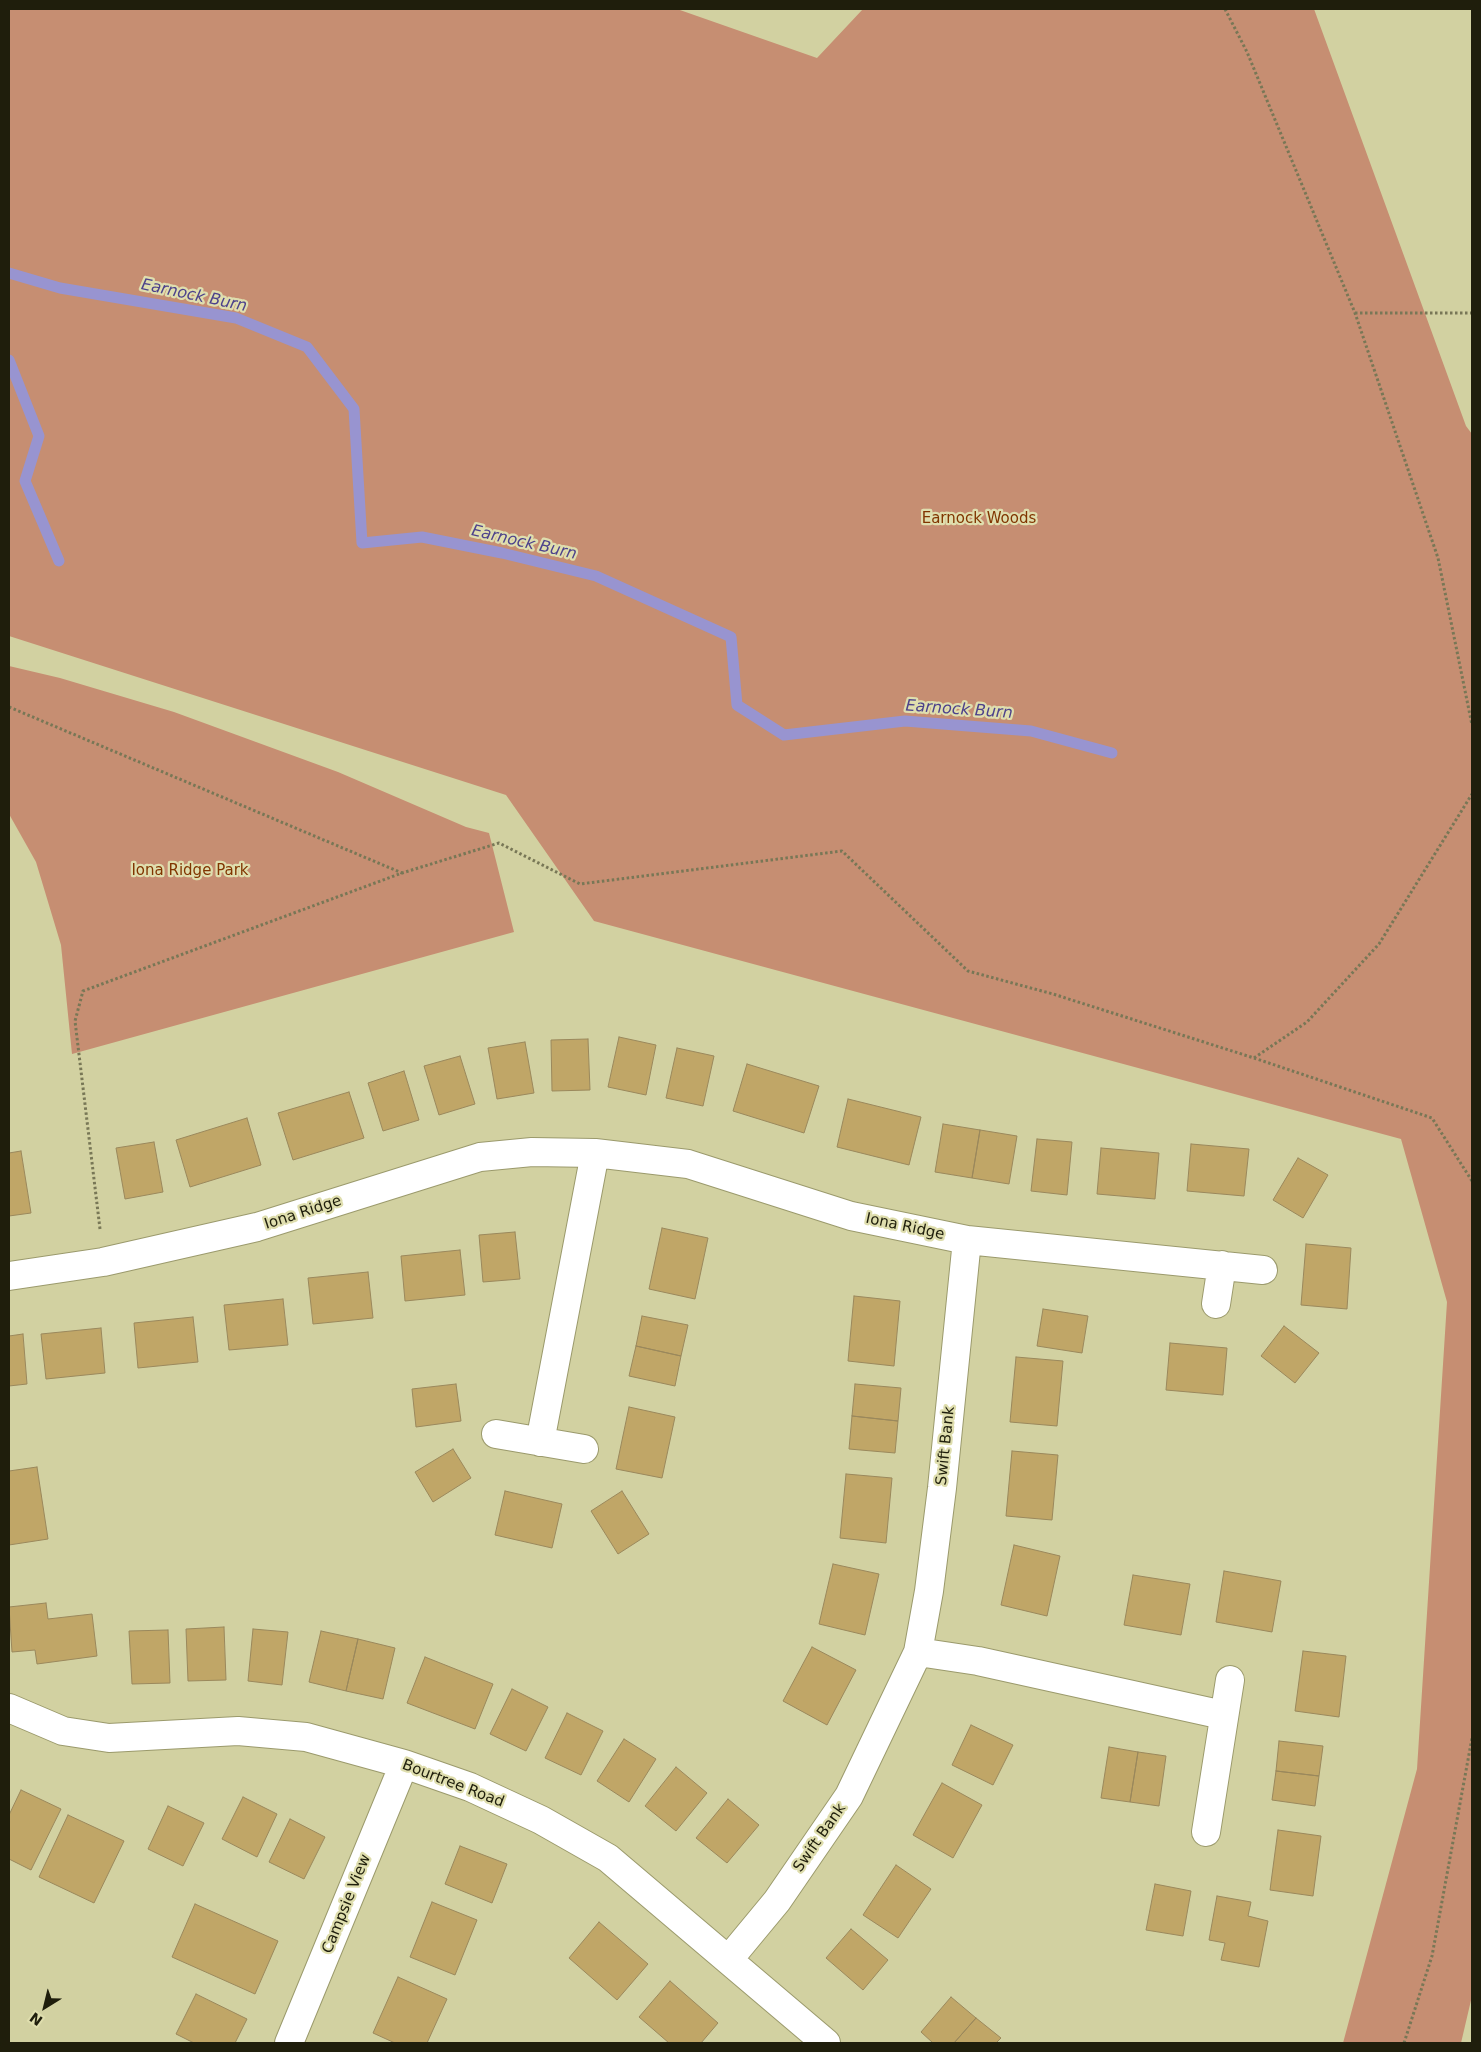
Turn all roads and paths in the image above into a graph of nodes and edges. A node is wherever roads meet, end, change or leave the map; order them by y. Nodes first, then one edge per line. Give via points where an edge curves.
1 (1226, 9) edge
2 (1355, 313) junction
3 (1472, 313) edge
4 (9, 707) edge
5 (1472, 725) edge
6 (1472, 794) edge
7 (402, 873) junction
8 (1254, 1058) junction
9 (595, 1153) junction
10 (1472, 1182) edge
11 (966, 1240) junction
12 (103, 1262) junction
13 (1222, 1266) junction
14 (1263, 1270) dead end
15 (9, 1276) edge
16 (1216, 1304) dead end
17 (496, 1434) dead end
18 (540, 1442) junction
19 (584, 1449) dead end
20 (918, 1652) junction
21 (1230, 1680) dead end
22 (9, 1708) edge
23 (1223, 1716) junction
24 (1472, 1738) edge
25 (404, 1764) junction
26 (1206, 1832) dead end
27 (729, 1959) junction
28 (289, 2043) edge
29 (826, 2043) edge
30 (1404, 2043) edge

1 - 2 path via 1247,52
2 - 3 path
2 - 5 path via 1438,558
4 - 7 path
6 - 8 path via 1379,944 1306,1022
7 - 8 path via 499,843 580,884 842,851 968,971 1053,994
7 - 12 path via 83,991 75,1021
8 - 10 path via 1432,1118
9 - 11 street, Iona Ridge via 688,1164 851,1216
9 - 12 street, Iona Ridge via 532,1152 480,1156 257,1227
9 - 18 street
11 - 13 street, Iona Ridge
11 - 20 street, Swift Bank via 942,1488
12 - 15 street, Iona Ridge
13 - 14 street, Iona Ridge
13 - 16 street
17 - 18 street
18 - 19 street
20 - 23 street via 978,1661
20 - 27 street, Swift Bank via 849,1796 777,1901
21 - 23 street
22 - 25 street, Bourtree Road via 63,1731 109,1738 238,1732 306,1737
23 - 26 street
24 - 30 path via 1432,1956
25 - 27 street, Bourtree Road via 470,1787 541,1820 608,1858
25 - 28 street, Campsie View
27 - 29 street, Bourtree Road

